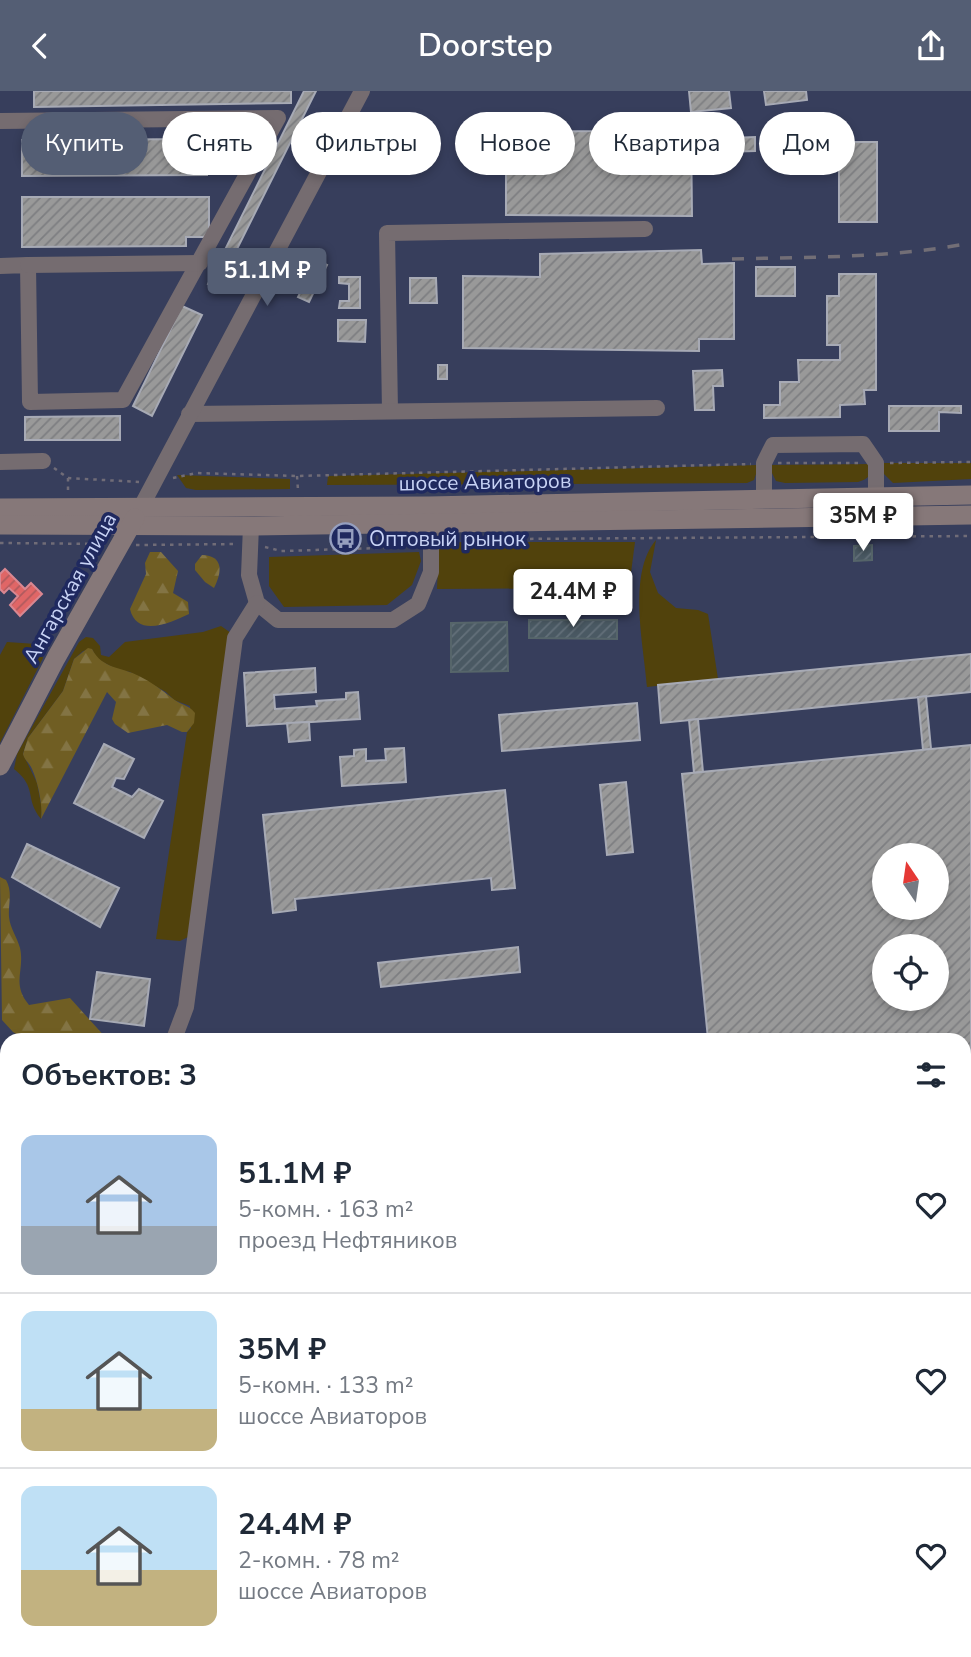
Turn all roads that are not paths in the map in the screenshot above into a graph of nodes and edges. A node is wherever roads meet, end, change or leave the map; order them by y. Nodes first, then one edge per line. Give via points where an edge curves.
1 (362, 91) edge
2 (0, 121) edge
3 (645, 229) dead end
4 (200, 263) junction
5 (28, 265) junction
6 (0, 266) edge
7 (657, 408) dead end
8 (390, 411) junction
9 (190, 414) junction
10 (43, 461) road end
11 (0, 462) edge
12 (971, 495) edge
13 (876, 497) junction
14 (764, 500) junction
15 (141, 507) junction
16 (0, 508) edge
17 (971, 516) edge
18 (449, 523) junction
19 (0, 525) edge
20 (130, 526) junction
21 (250, 535) junction
22 (257, 603) junction
23 (0, 766) edge
24 (176, 1033) edge

1 - 9 street
2 - 4 street via 278,118
3 - 8 street via 387,233
4 - 5 street
4 - 5 street via 124,400 30,402
5 - 6 street
7 - 8 street
8 - 9 street
9 - 15 street
10 - 11 street
12 - 13 main road, шоссе Авиаторов
13 - 14 main road, шоссе Авиаторов
13 - 14 street via 876,463 863,444 774,445 764,463
14 - 15 main road, шоссе Авиаторов
15 - 16 main road, шоссе Авиаторов
15 - 20 main road, Ангарская улица
17 - 18 main road, шоссе Авиаторов
18 - 21 main road, шоссе Авиаторов
18 - 22 street via 431,544 431,572 418,604 393,621 278,621
19 - 20 main road, шоссе Авиаторов
20 - 21 main road, шоссе Авиаторов
20 - 23 main road, Ангарская улица
21 - 22 street via 249,575
22 - 24 street via 235,638 186,1007

